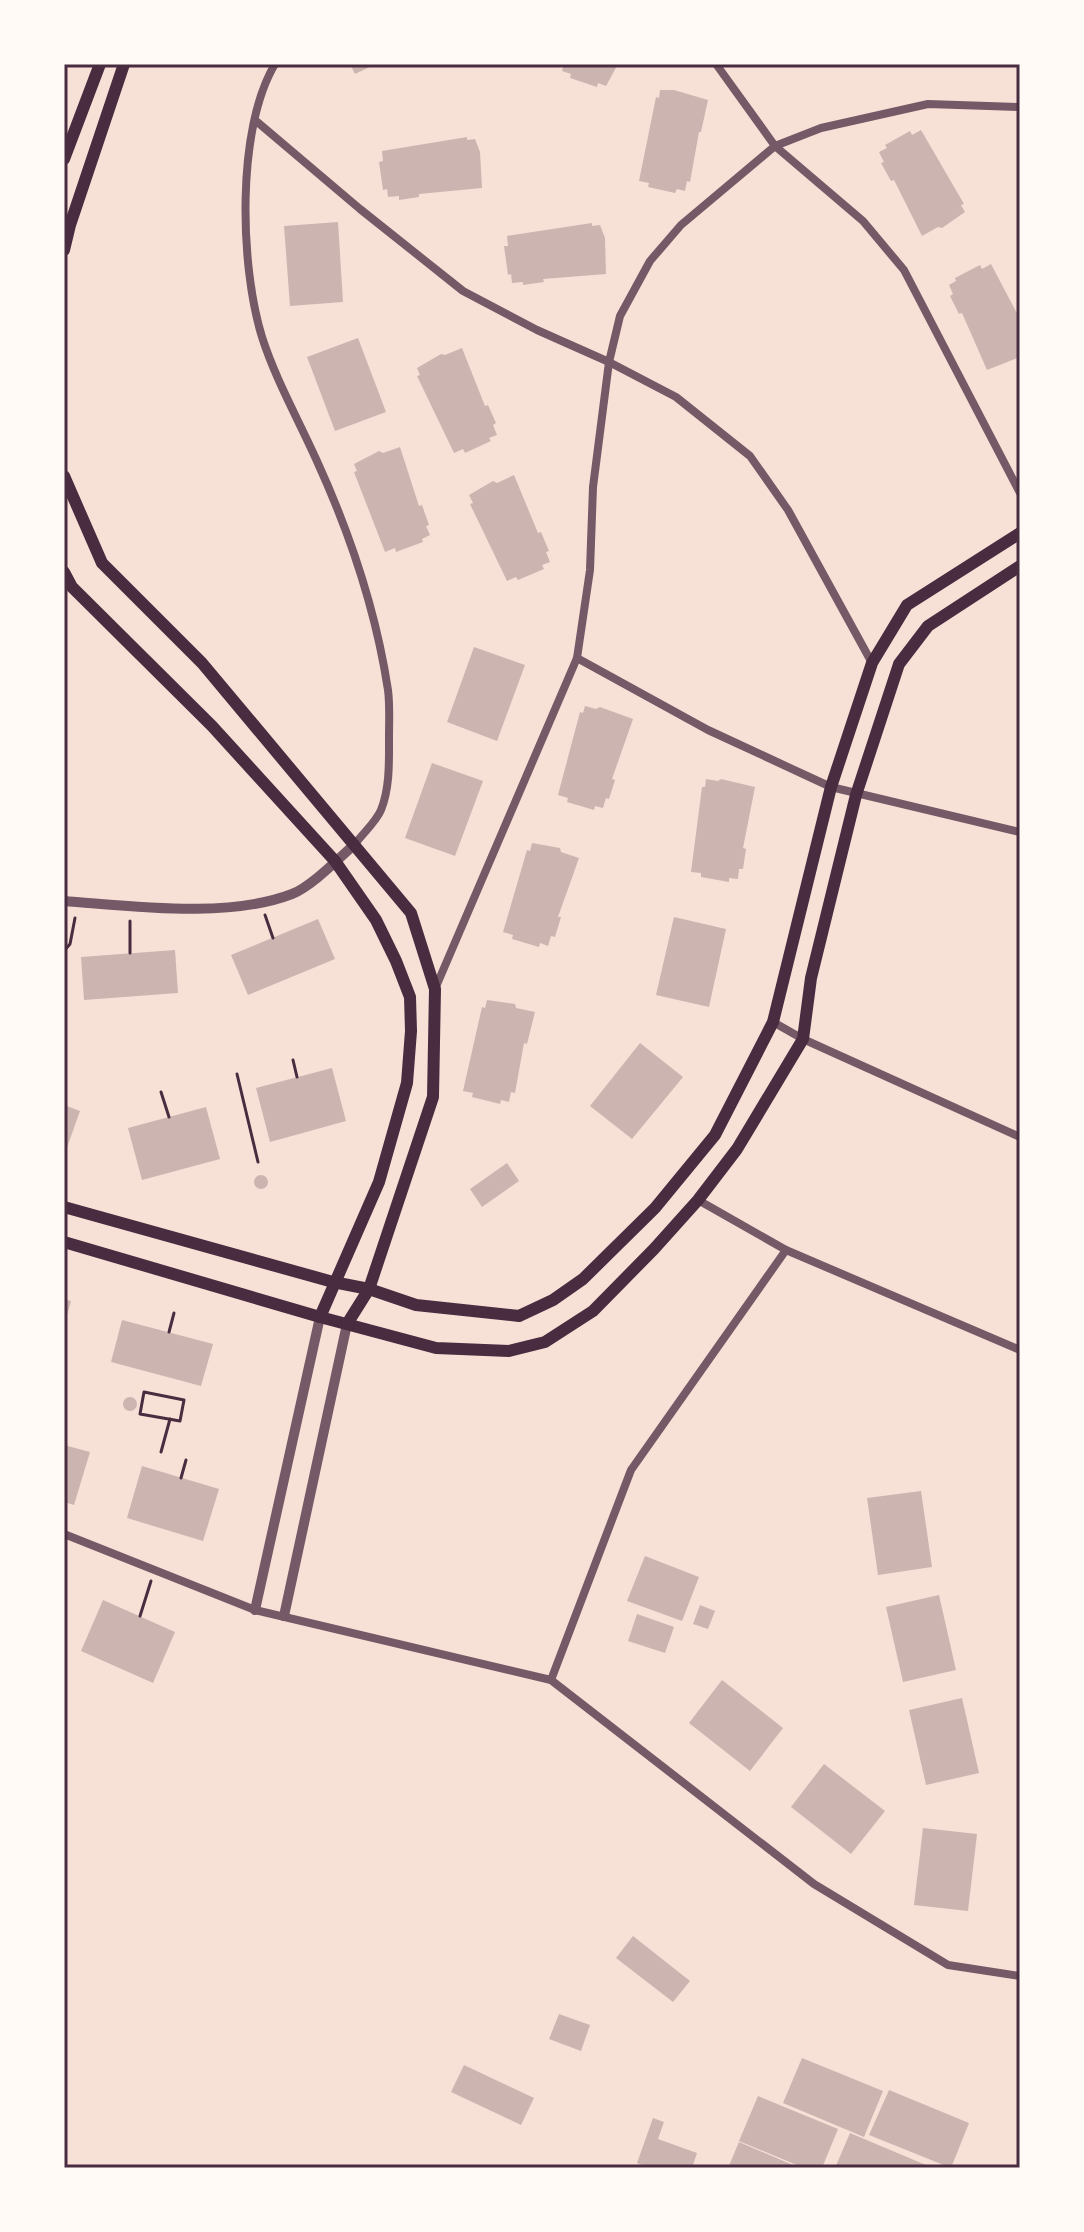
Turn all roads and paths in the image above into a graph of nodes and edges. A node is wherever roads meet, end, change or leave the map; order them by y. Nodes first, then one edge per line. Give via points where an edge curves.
1 (100, 64) edge
2 (124, 64) edge
3 (275, 64) edge
4 (716, 64) edge
5 (1020, 107) edge
6 (255, 120) junction
7 (775, 146) junction
8 (64, 159) edge
9 (64, 250) edge
10 (609, 362) junction
11 (64, 476) edge
12 (1020, 493) edge
13 (1020, 533) edge
14 (1020, 566) edge
15 (64, 572) edge
16 (577, 658) junction
17 (872, 663) junction
18 (831, 787) junction
19 (856, 795) junction
20 (1020, 832) edge
21 (355, 844) junction
22 (335, 861) junction
23 (64, 901) edge
24 (78, 902) junction
25 (260, 903) junction
26 (129, 906) junction
27 (273, 938) dead end
28 (64, 951) edge
29 (130, 953) dead end
30 (435, 989) junction
31 (773, 1022) junction
32 (803, 1039) junction
33 (293, 1060) dead end
34 (237, 1074) dead end
35 (297, 1077) dead end
36 (161, 1092) dead end
37 (169, 1117) dead end
38 (1020, 1137) edge
39 (258, 1162) dead end
40 (698, 1200) junction
41 (64, 1207) edge
42 (64, 1242) edge
43 (786, 1250) junction
44 (333, 1282) junction
45 (369, 1289) junction
46 (174, 1313) dead end
47 (320, 1317) junction
48 (347, 1324) junction
49 (169, 1332) dead end
50 (1020, 1350) edge
51 (170, 1419) junction
52 (161, 1452) dead end
53 (186, 1460) dead end
54 (181, 1478) dead end
55 (64, 1534) edge
56 (154, 1570) junction
57 (255, 1610) junction
58 (140, 1616) dead end
59 (284, 1616) junction
60 (551, 1680) junction
61 (1020, 1976) edge

1 - 8 main road
2 - 9 main road
3 - 6 street
4 - 7 street
5 - 7 street via 928,104 821,128
6 - 10 street via 463,291
6 - 21 street via 245,176 250,276 262,337 353,555 376,627 389,693 384,798 381,811
7 - 10 street via 681,225 650,261 620,316
7 - 12 street via 863,221 904,270
10 - 16 street
10 - 17 street via 676,397 750,456 788,510
11 - 21 main road via 102,563 202,663
13 - 17 main road via 907,605
14 - 19 main road via 928,626 899,664
15 - 22 main road via 72,587 212,726
16 - 18 street via 708,730
16 - 30 street
17 - 18 main road
18 - 19 street
18 - 31 main road
19 - 20 street
19 - 32 main road via 811,978
21 - 22 street
21 - 30 main road via 411,913
22 - 25 street via 295,893
22 - 44 main road via 376,920 396,961 410,997 411,1031 407,1083 379,1182
23 - 24 street
24 - 26 street
24 - 28 path
25 - 26 street
25 - 27 path
26 - 29 path
30 - 45 main road via 433,1097
31 - 32 street
31 - 45 main road via 715,1135 655,1208 583,1279 553,1300 519,1316 416,1305
32 - 38 street
32 - 40 main road via 737,1149
33 - 35 path
34 - 39 path
36 - 37 path
40 - 43 street
40 - 48 main road via 593,1311 545,1342 509,1351 436,1348
41 - 44 main road
42 - 47 main road
43 - 50 street
43 - 60 street via 631,1470
44 - 45 main road
44 - 47 main road
45 - 48 main road
46 - 49 path
47 - 48 main road
47 - 57 street
48 - 59 street
51 - 51 path via 180,1421 184,1400 144,1392 140,1414
51 - 52 path
53 - 54 path
55 - 56 street
56 - 57 street
56 - 58 path
57 - 59 street
59 - 60 street
60 - 61 street via 814,1884 948,1965

